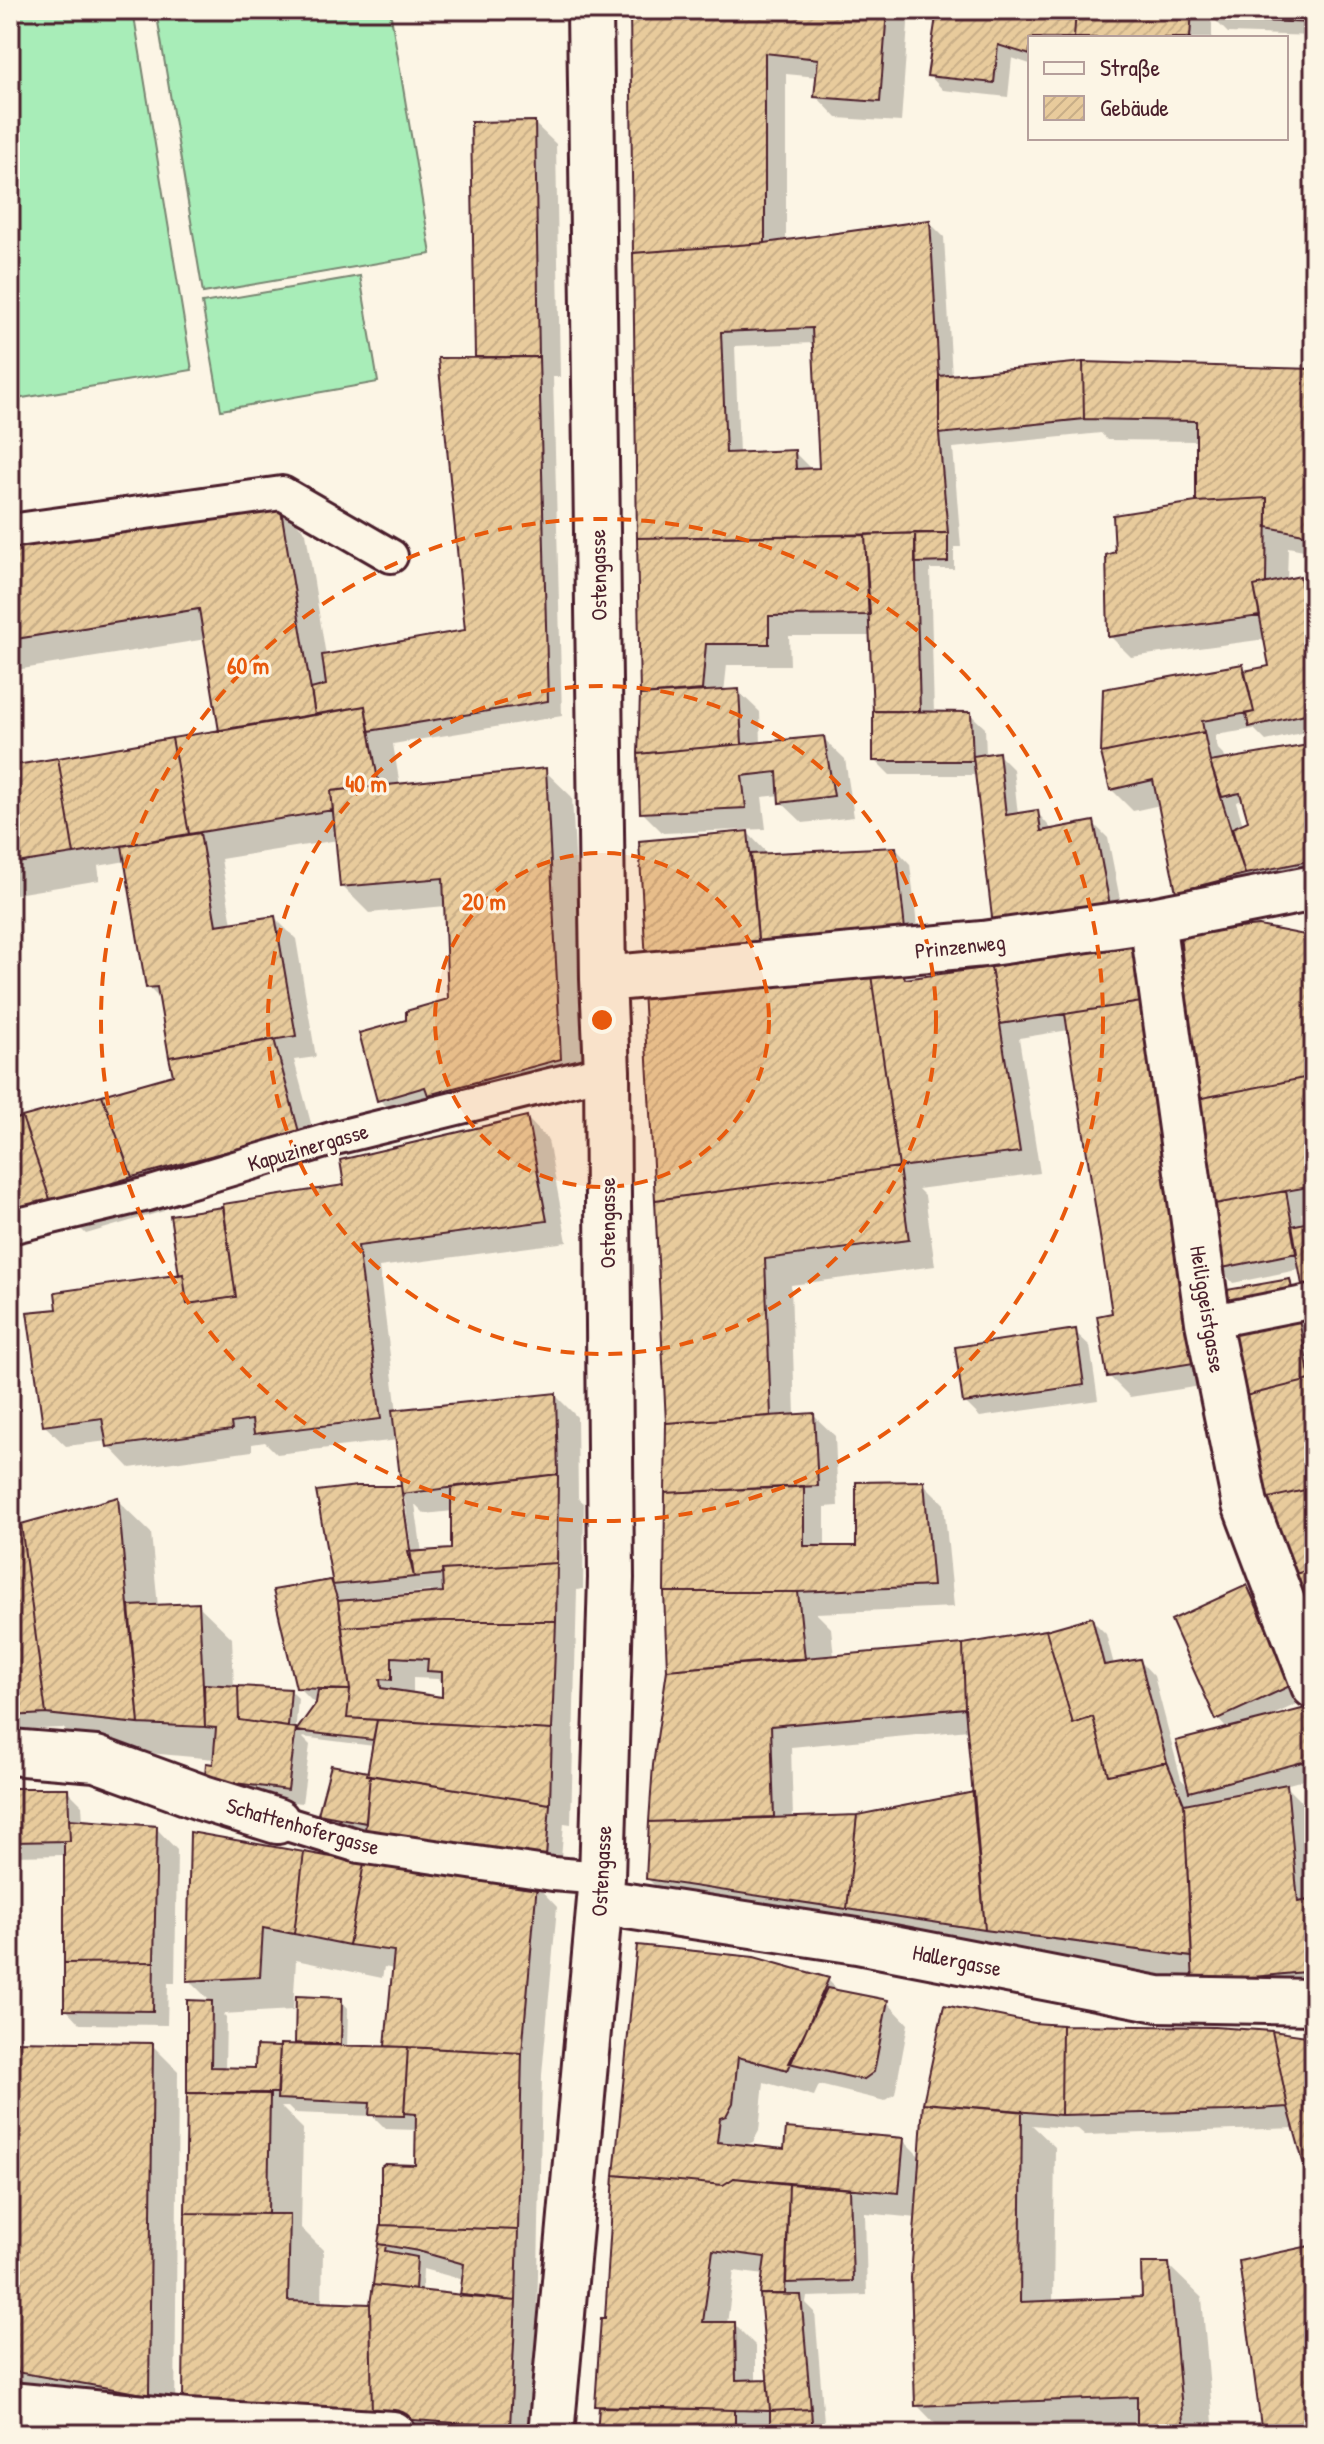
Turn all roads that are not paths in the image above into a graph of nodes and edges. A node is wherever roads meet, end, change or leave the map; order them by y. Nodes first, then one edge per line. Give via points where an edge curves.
1 (590, 10) edge
2 (10, 531) edge
3 (391, 556) dead end
4 (1314, 888) edge
5 (1152, 920) junction
6 (603, 979) junction
7 (607, 1071) junction
8 (10, 1227) edge
9 (1314, 1301) edge
10 (1208, 1322) junction
11 (1314, 1686) edge
12 (10, 1752) edge
13 (277, 1821) joint
14 (602, 1890) junction
15 (1314, 2002) edge
16 (12, 2407) edge
17 (393, 2434) edge
18 (551, 2434) edge

1 - 6 street, Ostengasse
2 - 3 lane via 282,493
4 - 5 street, Prinzenweg
5 - 6 street, Prinzenweg via 983,944
5 - 10 street, Heiliggeistgasse
6 - 7 street, Ostengasse
7 - 8 lane, Kapuzinergasse
7 - 14 street, Ostengasse via 611,1578
9 - 10 lane
10 - 11 street, Heiliggeistgasse via 1245,1504
12 - 13 street, Schattenhofergasse via 96,1759
13 - 14 lane, Schattenhofergasse via 359,1846 553,1874
14 - 15 street, Hallergasse via 1158,1999
14 - 18 street, Ostengasse
16 - 17 street

